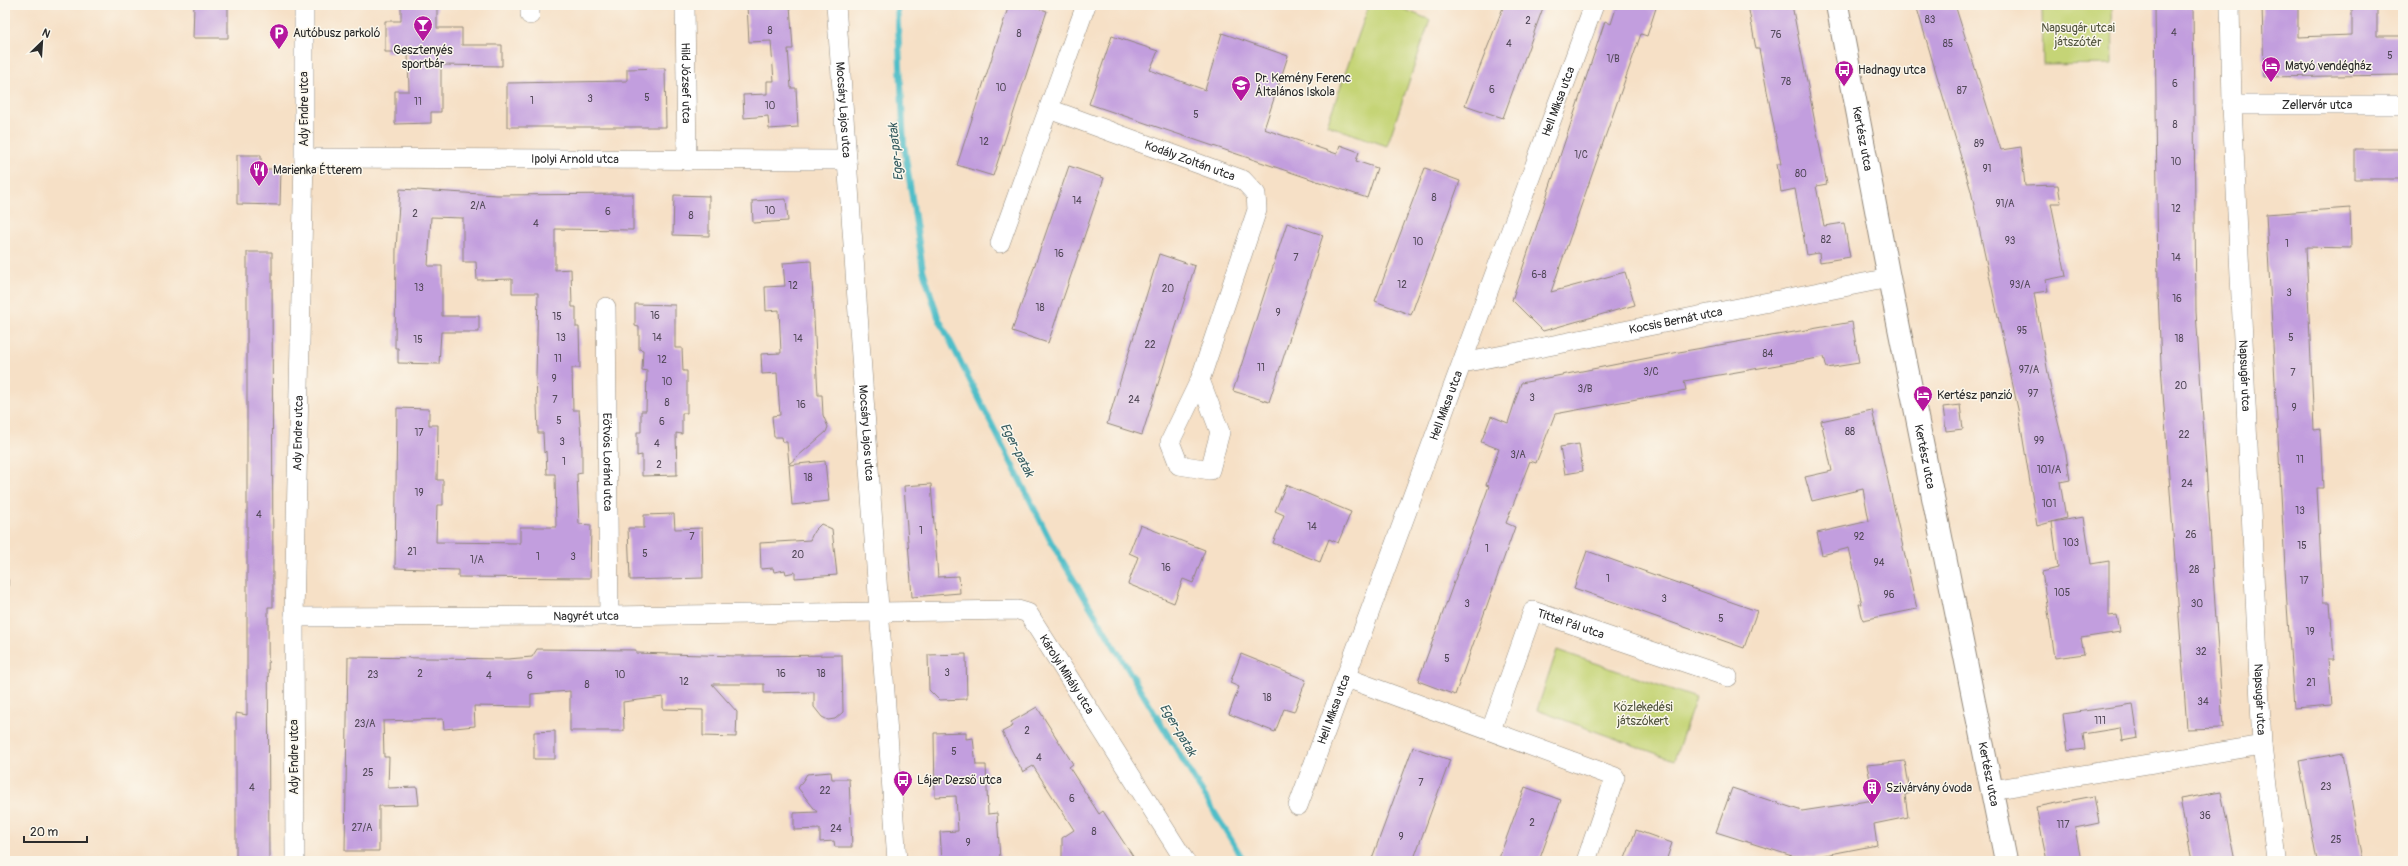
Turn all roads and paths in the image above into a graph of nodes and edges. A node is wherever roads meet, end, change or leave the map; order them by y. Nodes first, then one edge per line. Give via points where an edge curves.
1 (304, 5) edge
2 (685, 5) edge
3 (836, 5) edge
4 (1086, 5) edge
5 (1594, 5) edge
6 (1837, 5) edge
7 (2230, 5) edge
8 (2232, 105) junction
9 (2403, 106) edge
10 (1049, 109) junction
11 (304, 158) junction
12 (847, 160) junction
13 (687, 161) junction
14 (1000, 242) dead end
15 (1889, 278) junction
16 (606, 307) dead end
17 (1463, 363) junction
18 (1200, 380) dead end
19 (879, 612) junction
20 (609, 616) junction
21 (294, 617) junction
22 (1728, 677) dead end
23 (1347, 678) junction
24 (1491, 730) junction
25 (2262, 745) junction
26 (1992, 790) junction
27 (1298, 806) dead end
28 (2276, 859) dead end
29 (295, 861) edge
30 (897, 861) edge
31 (1185, 861) edge
32 (1586, 861) edge
33 (2006, 861) edge

1 - 11 street, Ady Endre utca
2 - 13 street, Hild József utca
3 - 12 street, Mocsáry Lajos utca
4 - 10 street
5 - 17 street, Hell Miksa utca
6 - 15 street, Kertész utca
7 - 8 street, Napsugár utca
8 - 9 street, Zellervár utca
8 - 25 street, Napsugár utca
10 - 14 street
10 - 18 street, Kodály Zoltán utca via 1243,180 1256,194 1257,210
11 - 13 street, Ipolyi Arnold utca
11 - 21 street, Ady Endre utca
12 - 13 street, Ipolyi Arnold utca
12 - 19 street, Mocsáry Lajos utca
15 - 17 street, Kocsis Bernát utca
15 - 26 street, Kertész utca
16 - 20 street, Eötvös Loránd utca
17 - 23 street, Hell Miksa utca
19 - 20 street, Nagyrét utca
19 - 30 street, Mocsáry Lajos utca
19 - 31 street, Károlyi Mihály utca via 1018,610 1028,613
20 - 21 street, Nagyrét utca
21 - 29 street, Ady Endre utca
22 - 24 street, Tittel Pál utca via 1533,611
23 - 24 street
23 - 27 street, Hell Miksa utca
24 - 32 street via 1615,778
25 - 26 street, Napsugár utca
25 - 28 street, Napsugár utca
26 - 33 street, Kertész utca

